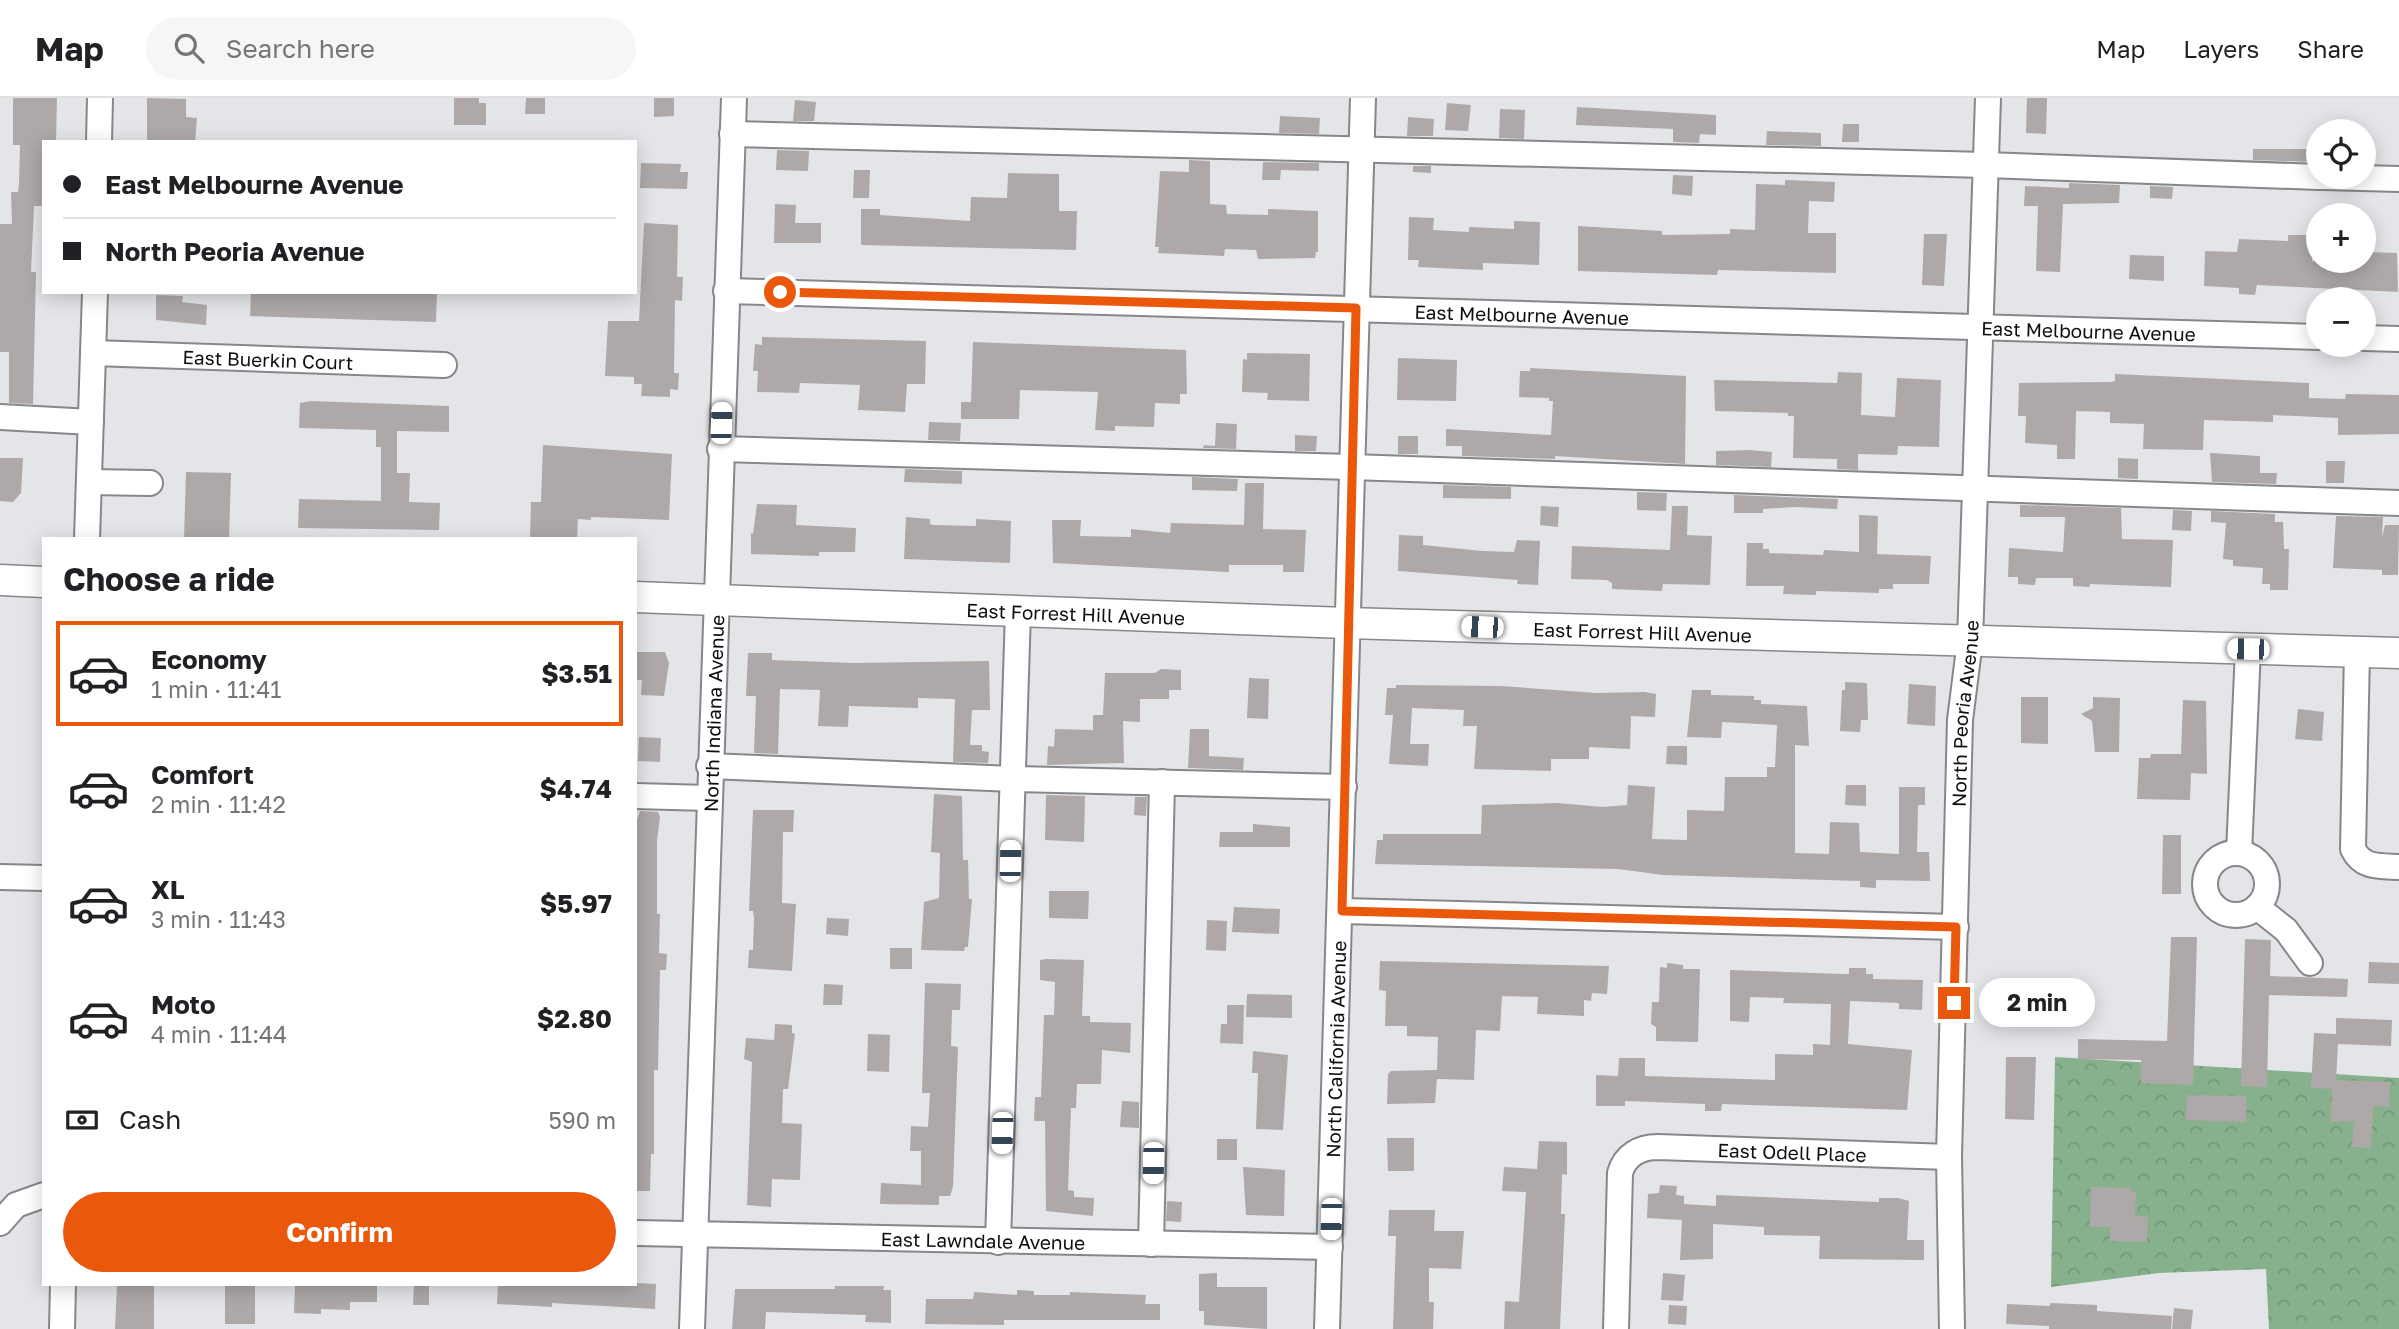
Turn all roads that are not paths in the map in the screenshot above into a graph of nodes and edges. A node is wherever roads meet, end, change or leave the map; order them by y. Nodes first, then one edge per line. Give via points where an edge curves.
1 (100, 98) edge
2 (734, 98) edge
3 (1363, 98) edge
4 (1988, 98) edge
5 (732, 135) junction
6 (99, 140) edge
7 (1361, 148) junction
8 (1986, 165) junction
9 (2306, 177) edge
10 (2376, 178) edge
11 (2399, 179) edge
12 (726, 291) junction
13 (95, 294) edge
14 (1356, 308) junction
15 (1980, 328) junction
16 (2306, 337) edge
17 (2376, 338) edge
18 (2399, 339) edge
19 (93, 353) junction
20 (444, 365) dead end
21 (0, 417) edge
22 (91, 422) junction
23 (720, 449) junction
24 (1351, 467) junction
25 (89, 482) junction
26 (150, 483) dead end
27 (1975, 488) junction
28 (2399, 503) edge
29 (87, 537) edge
30 (0, 580) edge
31 (42, 582) edge
32 (637, 597) edge
33 (714, 599) junction
34 (1018, 611) junction
35 (1346, 623) junction
36 (1970, 641) junction
37 (2248, 649) junction
38 (2357, 652) junction
39 (2399, 653) edge
40 (709, 766) junction
41 (1013, 779) junction
42 (1162, 782) junction
43 (1344, 787) junction
44 (637, 796) edge
45 (708, 798) junction
46 (2239, 853) junction
47 (2399, 867) edge
48 (0, 877) edge
49 (42, 878) edge
50 (2257, 907) junction
51 (1342, 911) junction
52 (1956, 927) junction
53 (2309, 963) dead end
54 (1949, 1157) junction
55 (42, 1196) edge
56 (0, 1223) edge
57 (637, 1233) edge
58 (694, 1235) junction
59 (998, 1242) junction
60 (1151, 1244) junction
61 (1330, 1247) junction
62 (63, 1286) edge
63 (61, 1329) edge
64 (692, 1329) edge
65 (1327, 1329) edge
66 (1616, 1329) edge
67 (1952, 1329) edge

1 - 6 street
2 - 5 street, North Indiana Avenue
3 - 7 street, North California Avenue
4 - 8 street, North Peoria Avenue
5 - 7 street
5 - 12 street, North Indiana Avenue
7 - 8 street
7 - 14 street, North California Avenue
8 - 9 street
8 - 15 street, North Peoria Avenue
10 - 11 street
12 - 14 street, East Melbourne Avenue
12 - 23 street, North Indiana Avenue
13 - 19 street
14 - 15 street, East Melbourne Avenue
14 - 24 street, North California Avenue
15 - 16 street, East Melbourne Avenue
15 - 27 street, North Peoria Avenue
17 - 18 street
19 - 20 street, East Buerkin Court
19 - 22 street
21 - 22 street
22 - 25 street
23 - 24 street
23 - 33 street, North Indiana Avenue
24 - 27 street
24 - 35 street, North California Avenue
25 - 26 street
25 - 29 street
27 - 28 street
27 - 36 street, North Peoria Avenue
30 - 31 main road
32 - 33 main road, East Forrest Hill Avenue
33 - 34 main road, East Forrest Hill Avenue
33 - 40 street, North Indiana Avenue
34 - 35 main road, East Forrest Hill Avenue
34 - 41 street
35 - 36 main road, East Forrest Hill Avenue
35 - 43 street, North California Avenue
36 - 37 main road, East Forrest Hill Avenue
36 - 52 street, North Peoria Avenue via 1960,720
37 - 38 main road, East Forrest Hill Avenue
37 - 46 street
38 - 39 main road, East Forrest Hill Avenue
38 - 47 street via 2353,849 2358,859 2371,866
40 - 41 street
40 - 45 street, North Indiana Avenue
41 - 42 street
41 - 59 street
42 - 43 street
42 - 60 street
43 - 51 street, North California Avenue
44 - 45 street
45 - 58 street, North Indiana Avenue
46 - 50 street via 2264,870 2267,890
46 - 50 street via 2212,865 2205,884 2207,894 2228,914 2248,913
48 - 49 street
50 - 53 street via 2286,930
51 - 52 street
51 - 61 street, North California Avenue
52 - 54 street, North Peoria Avenue
54 - 66 street, East Odell Place via 1658,1147 1634,1154 1624,1162 1620,1177
54 - 67 street, North Peoria Avenue
55 - 56 street via 16,1205
57 - 58 street, East Lawndale Avenue
58 - 59 street, East Lawndale Avenue
58 - 64 street, North Indiana Avenue
59 - 60 street, East Lawndale Avenue
60 - 61 street, East Lawndale Avenue
61 - 65 street, North California Avenue
62 - 63 street

